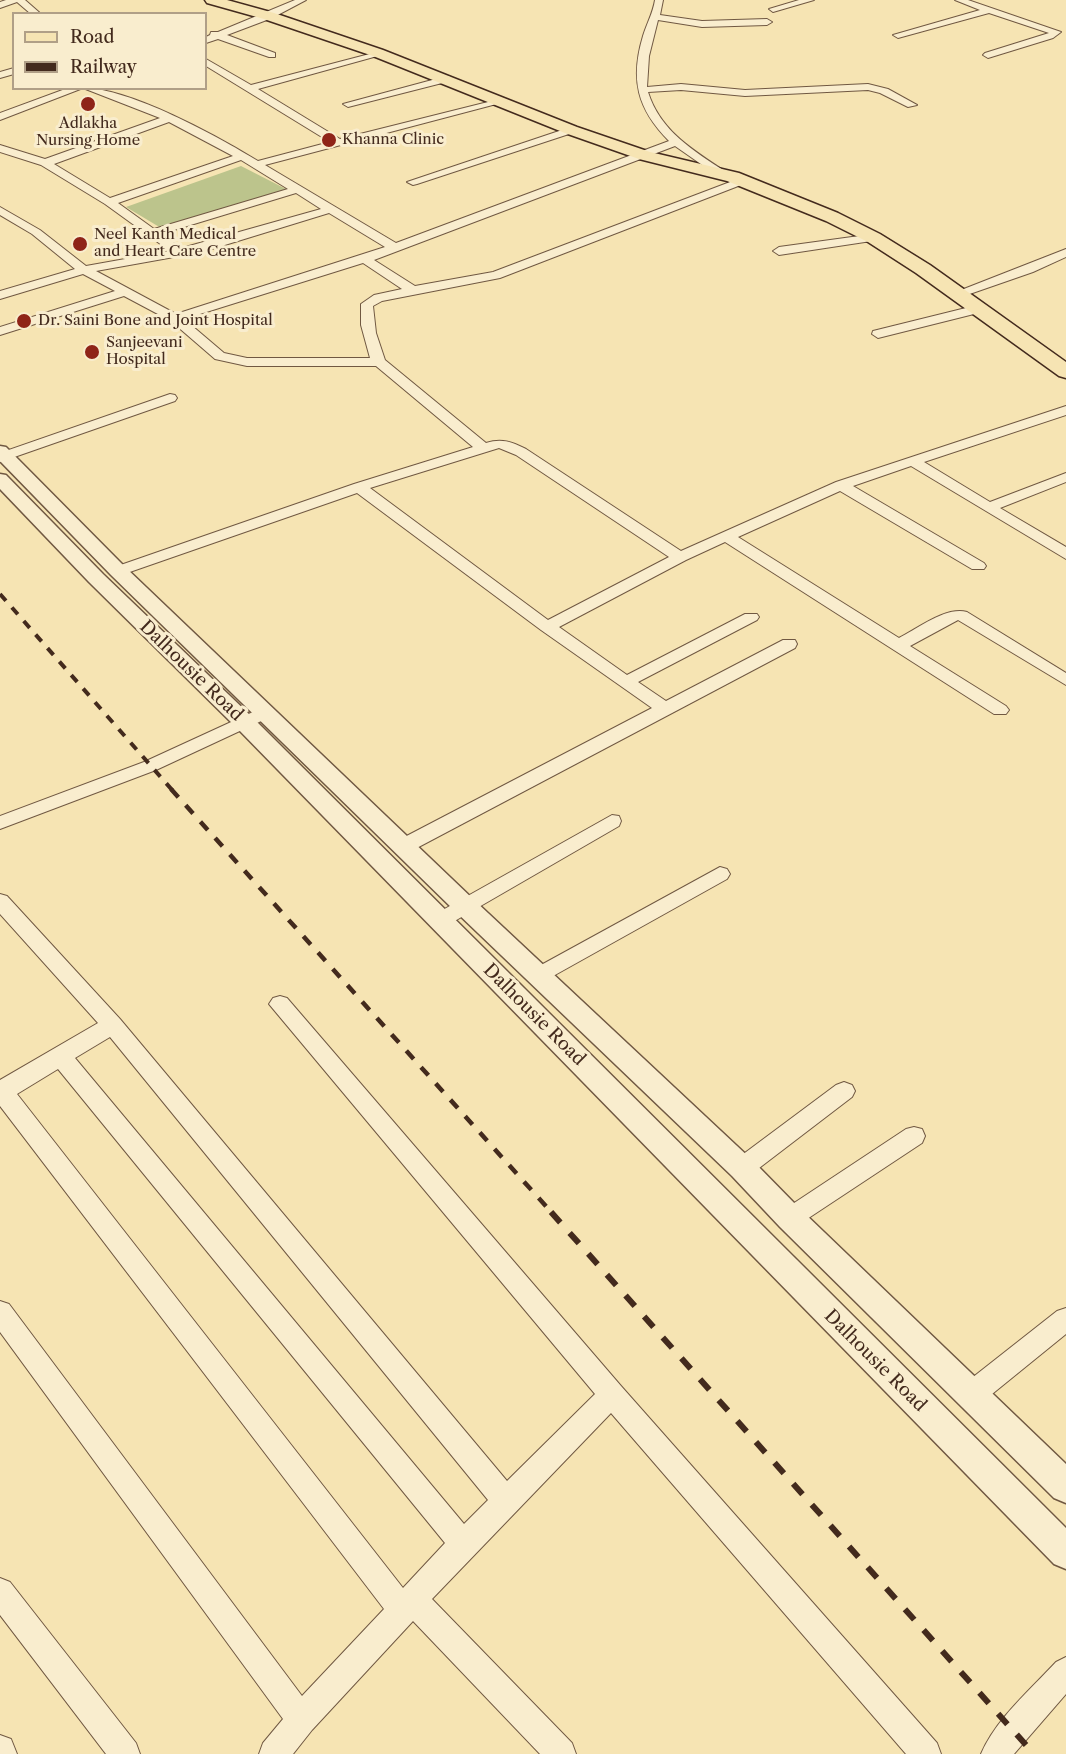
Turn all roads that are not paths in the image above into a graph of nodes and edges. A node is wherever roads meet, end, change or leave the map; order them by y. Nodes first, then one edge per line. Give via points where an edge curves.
1 (17, 0) edge
2 (212, 0) edge
3 (302, 0) edge
4 (659, 0) edge
5 (810, 0) edge
6 (958, 0) edge
7 (0, 5) edge
8 (773, 9) dead end
9 (989, 10) junction
10 (34, 12) edge
11 (269, 16) junction
12 (657, 17) junction
13 (767, 22) dead end
14 (207, 32) edge
15 (217, 35) junction
16 (898, 35) dead end
17 (207, 40) edge
18 (378, 53) junction
19 (272, 55) dead end
20 (988, 55) dead end
21 (207, 63) edge
22 (447, 80) junction
23 (250, 88) junction
24 (73, 90) edge
25 (93, 90) edge
26 (642, 90) junction
27 (500, 100) junction
28 (348, 104) dead end
29 (912, 105) dead end
30 (0, 117) edge
31 (170, 118) junction
32 (571, 130) junction
33 (338, 142) junction
34 (677, 142) junction
35 (0, 148) edge
36 (242, 156) junction
37 (645, 156) junction
38 (45, 163) junction
39 (258, 164) junction
40 (722, 174) junction
41 (742, 181) junction
42 (413, 182) dead end
43 (299, 189) junction
44 (110, 202) junction
45 (332, 209) junction
46 (0, 210) edge
47 (155, 232) junction
48 (874, 238) junction
49 (395, 248) junction
50 (779, 251) dead end
51 (182, 253) junction
52 (1066, 253) edge
53 (365, 259) junction
54 (84, 270) junction
55 (412, 290) junction
56 (125, 292) junction
57 (957, 294) junction
58 (0, 295) edge
59 (978, 309) junction
60 (175, 318) junction
61 (0, 332) edge
62 (878, 334) dead end
63 (379, 362) junction
64 (1066, 372) edge
65 (170, 398) dead end
66 (1066, 410) edge
67 (482, 447) junction
68 (912, 461) junction
69 (3, 462) edge
70 (1066, 477) edge
71 (841, 485) junction
72 (359, 487) junction
73 (989, 507) junction
74 (726, 536) junction
75 (1066, 554) edge
76 (680, 557) junction
77 (978, 566) dead end
78 (118, 571) junction
79 (751, 617) dead end
80 (547, 627) junction
81 (789, 644) dead end
82 (899, 645) junction
83 (1062, 672) edge
84 (626, 682) junction
85 (665, 709) junction
86 (1000, 710) dead end
87 (255, 717) junction
88 (612, 821) dead end
89 (0, 823) edge
90 (404, 846) junction
91 (720, 874) dead end
92 (0, 901) edge
93 (464, 905) junction
94 (439, 921) junction
95 (539, 975) junction
96 (280, 1004) dead end
97 (112, 1025) junction
98 (60, 1056) junction
99 (1, 1091) edge
100 (843, 1091) dead end
101 (914, 1136) dead end
102 (741, 1168) junction
103 (790, 1218) junction
104 (0, 1312) edge
105 (1066, 1319) edge
106 (972, 1394) junction
107 (612, 1395) junction
108 (1066, 1487) edge
109 (506, 1500) junction
110 (463, 1544) junction
111 (1066, 1552) edge
112 (0, 1592) edge
113 (408, 1605) junction
114 (1066, 1672) edge
115 (301, 1719) junction
116 (125, 1754) edge
117 (274, 1754) edge
118 (561, 1754) edge
119 (926, 1754) edge
120 (996, 1754) edge

1 - 7 street
1 - 10 street
2 - 11 main road
3 - 11 street
4 - 12 street
5 - 8 street
6 - 9 street
9 - 16 street
9 - 20 street via 1056,32
11 - 15 street
11 - 18 main road
12 - 13 street via 702,24
12 - 26 street via 646,42
14 - 15 street
15 - 17 street
15 - 19 street
18 - 22 main road
18 - 23 street
21 - 23 street
22 - 27 main road
22 - 28 street
23 - 33 street
24 - 30 street
25 - 31 street
26 - 29 street via 681,87 745,93 868,87
26 - 34 street via 650,108
27 - 32 main road
27 - 33 street
31 - 36 street
31 - 38 street
32 - 37 main road
32 - 42 street
33 - 39 street
34 - 37 street
34 - 40 street
35 - 38 street
36 - 39 street
36 - 44 street
37 - 40 main road
37 - 49 street
38 - 44 street
39 - 43 street
40 - 41 main road
41 - 48 main road
41 - 55 street via 507,271
43 - 45 street
43 - 47 street
44 - 47 street
45 - 49 street
45 - 51 street
46 - 54 street via 36,232
47 - 51 street
48 - 50 street
48 - 57 main road
49 - 53 street
51 - 54 street
52 - 57 street
53 - 55 street
53 - 60 street
54 - 56 street
54 - 58 street
55 - 63 street via 378,298 365,306
56 - 60 street
56 - 61 street
57 - 59 main road
59 - 62 street
59 - 64 main road
60 - 63 street via 214,354 233,361
63 - 67 street
65 - 69 street
66 - 68 street
67 - 72 street
67 - 76 street via 506,445 521,452
68 - 71 street
68 - 73 street
69 - 78 street, Dalhousie Road
69 - 87 street, Dalhousie Road via 96,578
70 - 73 street
71 - 74 street
71 - 77 street
72 - 78 street
72 - 80 street
73 - 75 street
74 - 76 street
74 - 82 street
76 - 80 street
78 - 87 street, Dalhousie Road
79 - 84 street
80 - 84 street
81 - 85 street
82 - 83 street via 952,616 961,615
82 - 86 street
84 - 85 street
85 - 90 street
87 - 89 street via 150,766
87 - 90 street, Dalhousie Road
87 - 94 street, Dalhousie Road
88 - 93 street
90 - 93 street, Dalhousie Road
91 - 95 street
92 - 97 street
93 - 94 street
93 - 95 street, Dalhousie Road
94 - 111 street, Dalhousie Road
95 - 102 street, Dalhousie Road
96 - 107 street
97 - 98 street
97 - 109 street
98 - 99 street
98 - 110 street
99 - 113 street
100 - 102 street
101 - 103 street
102 - 103 street, Dalhousie Road
103 - 106 street, Dalhousie Road
104 - 115 street
105 - 106 street
106 - 108 street, Dalhousie Road
107 - 109 street
107 - 119 street
109 - 110 street
110 - 113 street
112 - 116 street
113 - 115 street
113 - 118 street
114 - 120 street
115 - 117 street

